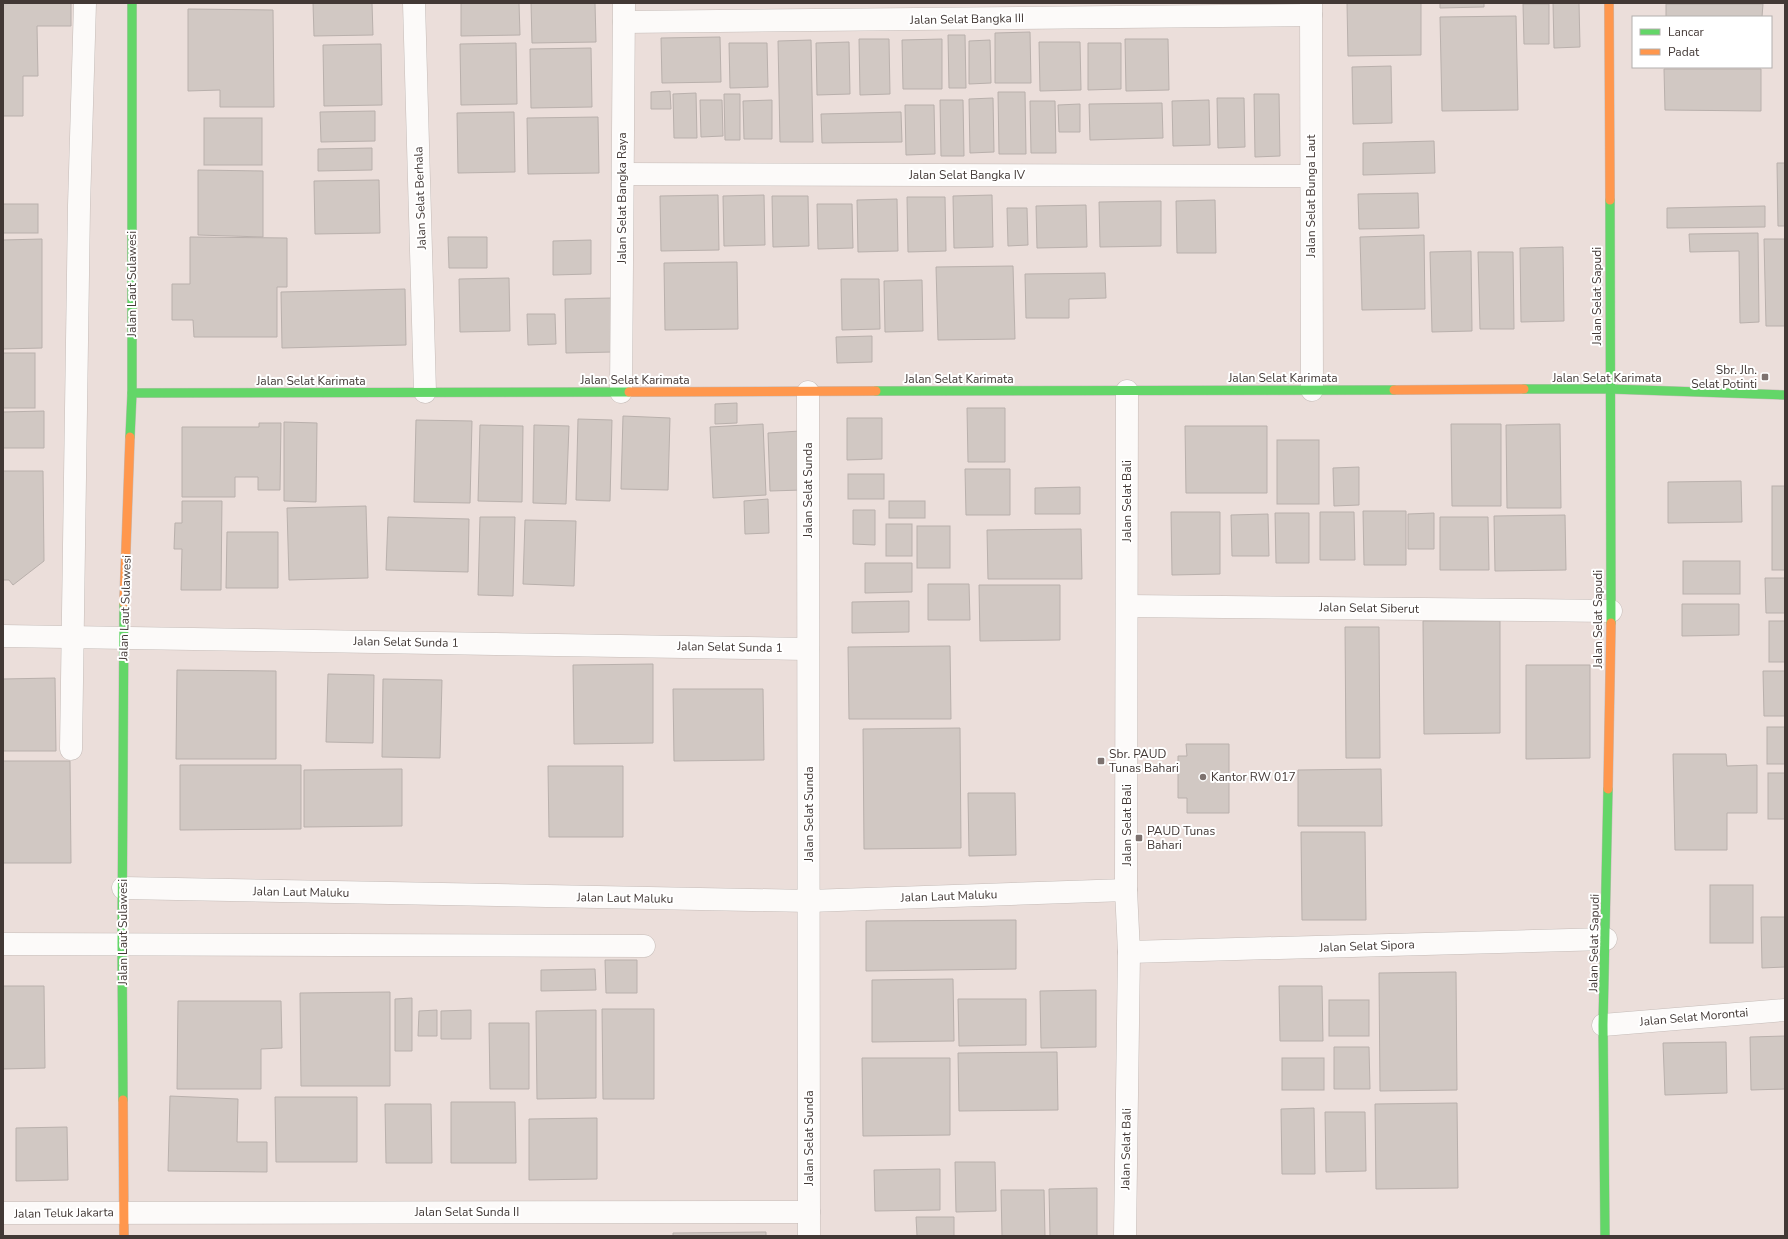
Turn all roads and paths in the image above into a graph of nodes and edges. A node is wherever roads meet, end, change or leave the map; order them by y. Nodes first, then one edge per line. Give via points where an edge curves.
1 (85, 3) edge
2 (132, 3) edge
3 (414, 3) edge
4 (1609, 3) edge
5 (1311, 9) edge
6 (624, 13) edge
7 (623, 174) junction
8 (1311, 176) junction
9 (1610, 389) junction
10 (1312, 390) junction
11 (1127, 391) junction
12 (425, 392) junction
13 (621, 392) junction
14 (808, 392) junction
15 (132, 393) junction
16 (1785, 394) edge
17 (1127, 606) junction
18 (1611, 611) junction
19 (3, 636) edge
20 (73, 637) junction
21 (123, 637) junction
22 (808, 649) junction
23 (72, 749) dead end
24 (123, 888) junction
25 (1126, 890) junction
26 (809, 901) junction
27 (1606, 939) junction
28 (3, 944) edge
29 (122, 944) junction
30 (644, 946) dead end
31 (1128, 952) junction
32 (1785, 1010) edge
33 (1604, 1025) junction
34 (124, 1212) junction
35 (809, 1212) junction
36 (3, 1214) edge
37 (124, 1236) edge
38 (809, 1236) edge
39 (1125, 1236) edge
40 (1605, 1236) edge

1 - 20 street via 79,206
2 - 15 street, Jalan Laut Sulawesi
3 - 12 street, Jalan Selat Berhala
4 - 9 street, Jalan Selat Sapudi
5 - 6 street, Jalan Selat Bangka III
5 - 8 street, Jalan Selat Bunga Laut
6 - 7 street, Jalan Selat Bangka Raya
7 - 8 street, Jalan Selat Bangka IV
7 - 13 street, Jalan Selat Bangka Raya
8 - 10 street, Jalan Selat Bunga Laut
9 - 10 street, Jalan Selat Karimata
9 - 16 street, Jalan Selat Karimata
9 - 18 street, Jalan Selat Sapudi
10 - 11 street, Jalan Selat Karimata
11 - 14 street, Jalan Selat Karimata
11 - 17 street, Jalan Selat Bali
12 - 13 street, Jalan Selat Karimata
12 - 15 street, Jalan Selat Karimata
13 - 14 street, Jalan Selat Karimata
14 - 22 street, Jalan Selat Sunda
15 - 21 street, Jalan Laut Sulawesi
17 - 18 street, Jalan Selat Siberut
17 - 25 street, Jalan Selat Bali
18 - 27 street, Jalan Selat Sapudi
19 - 20 street, Jalan Selat Sunda 1
20 - 21 street, Jalan Selat Sunda 1
20 - 23 street
21 - 22 street, Jalan Selat Sunda 1
21 - 24 street, Jalan Laut Sulawesi
22 - 26 street, Jalan Selat Sunda
24 - 26 street, Jalan Laut Maluku
24 - 29 street, Jalan Laut Sulawesi
25 - 26 street, Jalan Laut Maluku
25 - 31 street, Jalan Selat Bali
26 - 35 street, Jalan Selat Sunda
27 - 31 street, Jalan Selat Sipora
27 - 33 street, Jalan Selat Sapudi
28 - 29 street
29 - 30 street
29 - 34 street, Jalan Laut Sulawesi
31 - 39 street, Jalan Selat Bali
32 - 33 street, Jalan Selat Morontai
33 - 40 street, Jalan Selat Sapudi
34 - 35 street, Jalan Selat Sunda II
34 - 36 street, Jalan Teluk Jakarta
34 - 37 street, Jalan Laut Sulawesi
35 - 38 street, Jalan Selat Sunda

